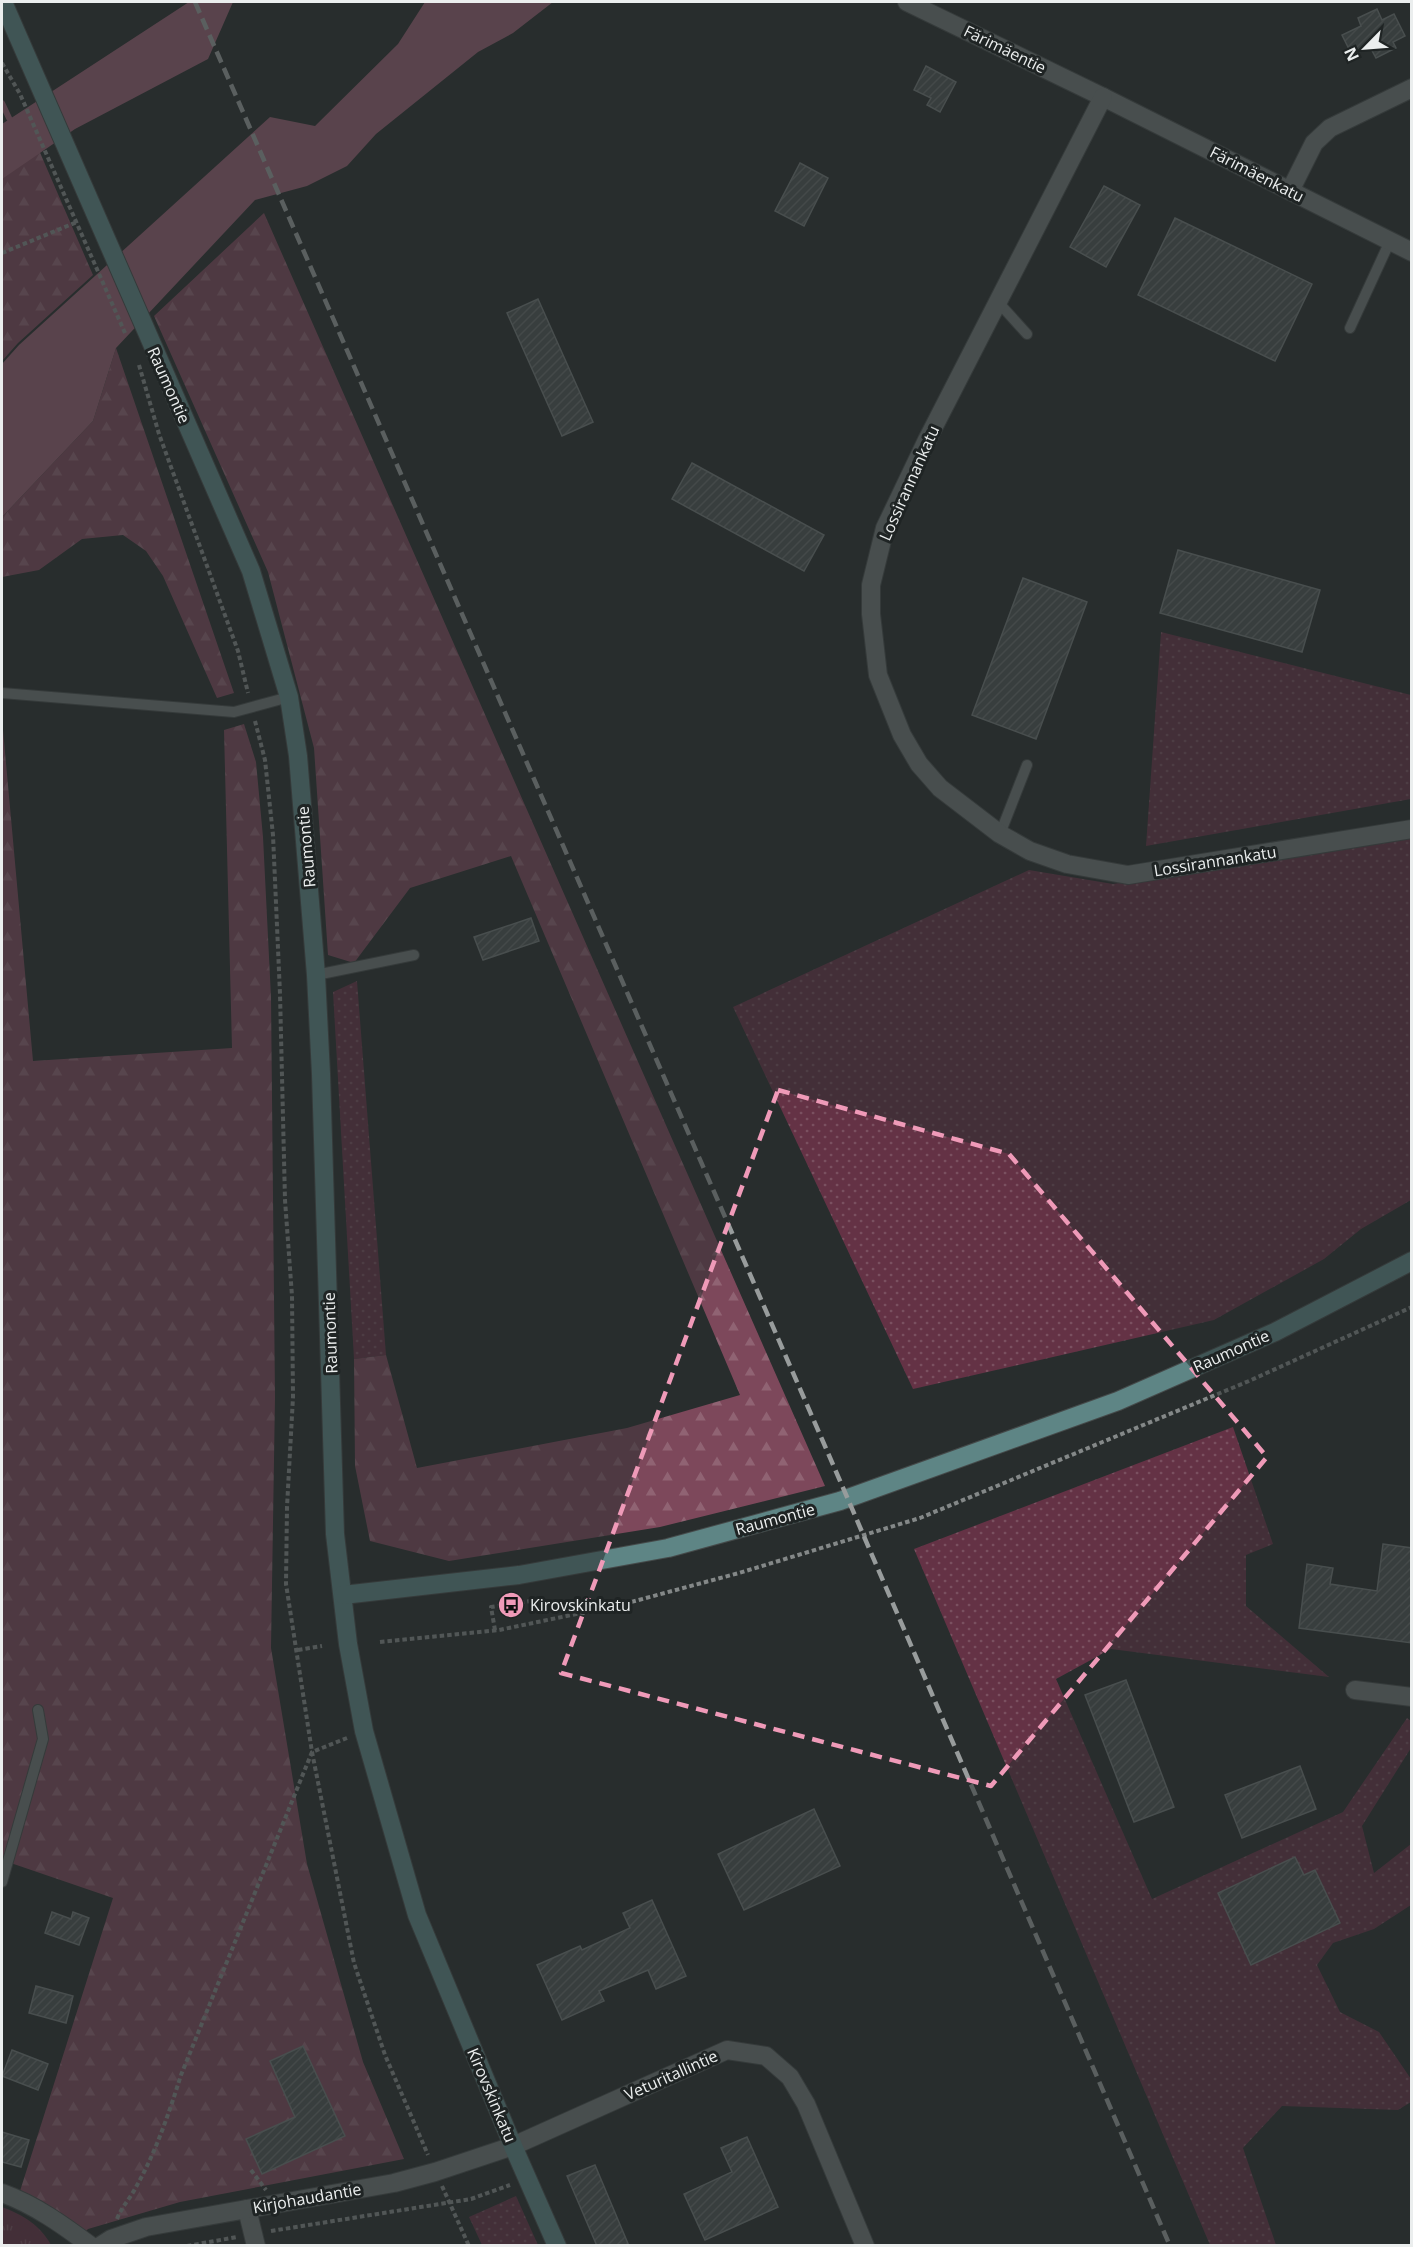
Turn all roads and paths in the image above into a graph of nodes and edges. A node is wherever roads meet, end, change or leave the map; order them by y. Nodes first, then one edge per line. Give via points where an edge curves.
1 (3, 2) edge
2 (907, 2) edge
3 (2, 63) edge
4 (1412, 88) edge
5 (1103, 97) junction
6 (1290, 191) junction
7 (94, 215) junction
8 (76, 222) junction
9 (1390, 241) junction
10 (1412, 252) edge
11 (2, 253) edge
12 (998, 302) junction
13 (1350, 328) dead end
14 (1027, 334) dead end
15 (126, 336) dead end
16 (135, 357) dead end
17 (2, 693) edge
18 (289, 697) junction
19 (252, 707) junction
20 (1027, 765) dead end
21 (1412, 829) edge
22 (1000, 834) junction
23 (414, 955) dead end
24 (316, 975) junction
25 (1412, 1261) edge
26 (1412, 1307) edge
27 (343, 1595) junction
28 (531, 1602) dead end
29 (495, 1630) junction
30 (380, 1642) dead end
31 (322, 1646) dead end
32 (298, 1650) junction
33 (1355, 1690) dead end
34 (1412, 1697) edge
35 (38, 1710) dead end
36 (364, 1731) junction
37 (312, 1752) junction
38 (2, 1882) edge
39 (513, 2146) junction
40 (435, 2172) junction
41 (528, 2179) junction
42 (2, 2193) edge
43 (450, 2202) junction
44 (247, 2209) junction
45 (254, 2240) edge
46 (100, 2244) edge
47 (187, 2246) edge
48 (469, 2246) edge
49 (557, 2246) edge
50 (865, 2246) edge

1 - 7 street, Raumontie
2 - 5 street, Färimäentie
3 - 8 path via 20,94
4 - 6 street via 1330,128 1314,143
5 - 6 street, Färimäenkatu
5 - 12 street, Lossirannankatu
6 - 9 street, Färimäenkatu
7 - 8 path
7 - 18 street, Raumontie via 251,571
8 - 11 path
8 - 15 path
9 - 10 street, Färimäenkatu
9 - 13 lane
12 - 14 lane
12 - 22 street, Lossirannankatu via 885,528 871,585 871,614 878,675 902,735 919,764 940,788
16 - 19 path via 238,651
17 - 19 lane via 234,711
18 - 19 lane
18 - 24 street, Raumontie via 298,756
19 - 32 path via 265,760 274,846 285,1200 292,1296 293,1397 286,1584
20 - 22 lane
21 - 22 street, Lossirannankatu via 1128,875 1067,864 1030,851
23 - 24 lane
24 - 27 street, Raumontie via 335,1534
25 - 27 street, Raumontie via 1275,1332 1118,1401 840,1501 668,1548 519,1575
26 - 29 path via 1238,1385 920,1518 620,1605
27 - 36 street, Kirovskinkatu
28 - 29 path via 491,1607
29 - 30 path
31 - 32 path
32 - 37 path
33 - 34 street
35 - 38 lane via 43,1739
36 - 37 path
36 - 39 street, Kirovskinkatu via 417,1915
37 - 40 path via 354,1963 385,2055
37 - 46 path via 181,2075 165,2126 136,2189
39 - 40 street, Kirjohaudantie
39 - 41 street, Kirovskinkatu
39 - 50 street, Veturitallintie via 727,2050 766,2056 790,2077 806,2104
40 - 43 path
40 - 44 street, Kirjohaudantie
41 - 43 path via 471,2199
41 - 49 street, Kirovskinkatu
42 - 46 street via 22,2200
43 - 45 path
43 - 48 path
44 - 45 street
44 - 46 street, Kirjohaudantie via 146,2227
45 - 47 path

